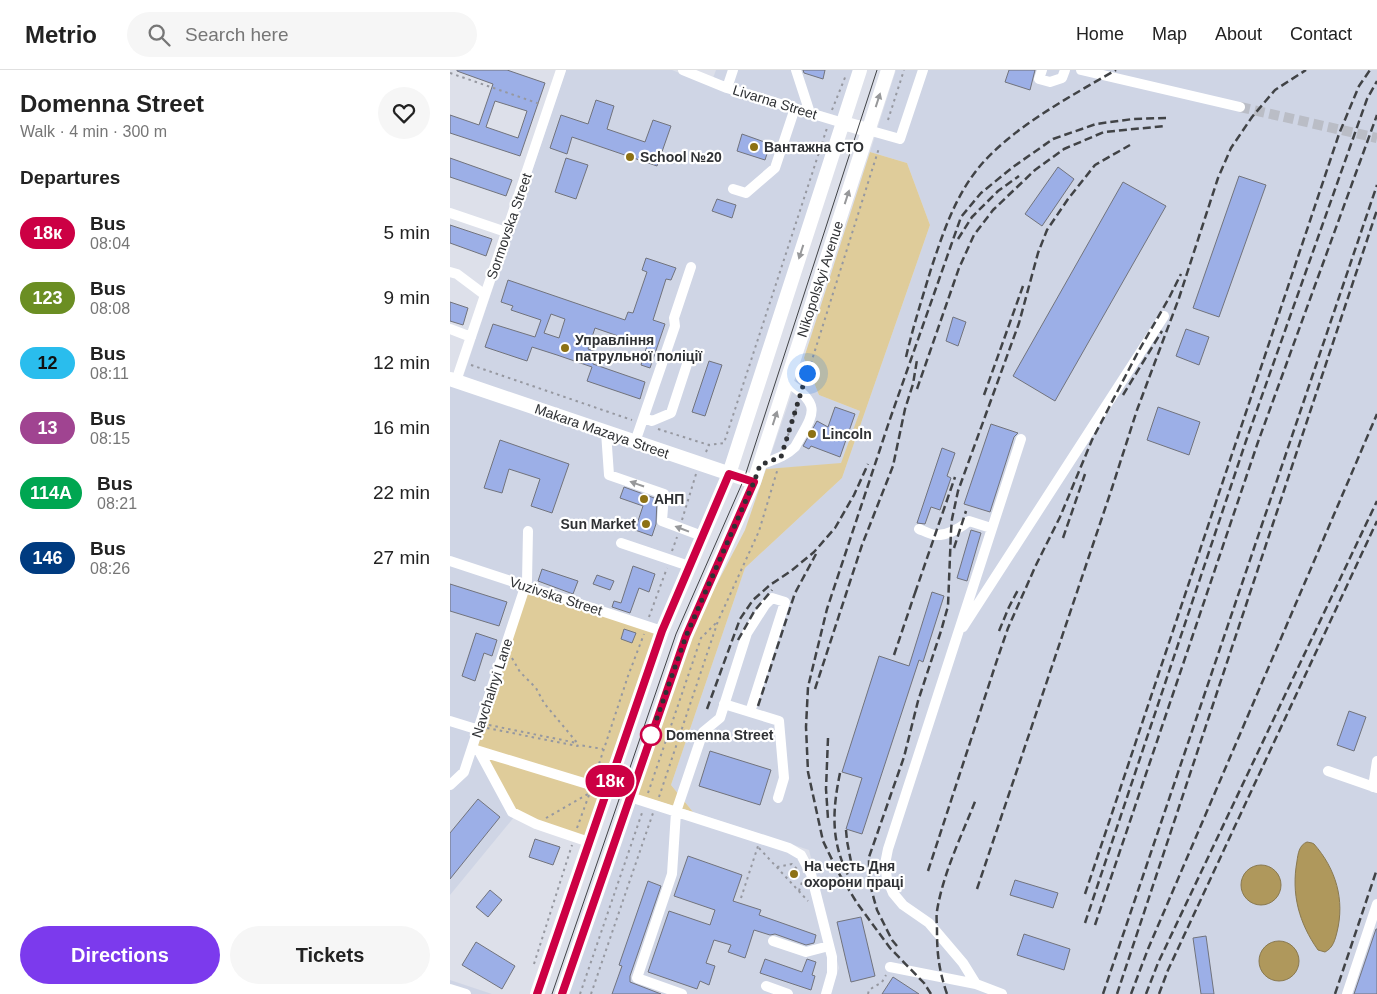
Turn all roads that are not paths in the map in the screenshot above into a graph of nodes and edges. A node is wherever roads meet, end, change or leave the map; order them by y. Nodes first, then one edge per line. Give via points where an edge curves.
1 (561, 70) edge
2 (683, 70) edge
3 (733, 70) edge
4 (796, 70) edge
5 (860, 70) edge
6 (888, 70) edge
7 (922, 70) edge
8 (1042, 70) edge
9 (1065, 70) edge
10 (1081, 70) edge
11 (727, 88) junction
12 (1240, 107) tunnel mouth
13 (795, 108) junction
14 (810, 113) junction
15 (843, 122) junction
16 (868, 130) junction
17 (733, 189) dead end
18 (450, 213) edge
19 (506, 232) junction
20 (691, 267) dead end
21 (450, 272) edge
22 (486, 295) junction
23 (1164, 316) dead end
24 (450, 329) edge
25 (471, 337) junction
26 (689, 358) dead end
27 (453, 380) edge
28 (787, 382) junction
29 (643, 421) junction
30 (606, 432) junction
31 (1021, 439) dead end
32 (636, 442) junction
33 (760, 465) junction
34 (729, 474) junction
35 (754, 482) junction
36 (991, 528) junction
37 (919, 530) dead end
38 (528, 531) dead end
39 (702, 536) junction
40 (621, 543) dead end
41 (450, 561) edge
42 (690, 566) junction
43 (525, 586) junction
44 (662, 631) junction
45 (956, 638) junction
46 (724, 704) junction
47 (750, 712) junction
48 (450, 721) edge
49 (480, 727) junction
50 (476, 750) junction
51 (1377, 761) edge
52 (1328, 771) dead end
53 (450, 784) edge
54 (1375, 787) edge
55 (607, 790) junction
56 (630, 797) junction
57 (778, 798) dead end
58 (676, 812) junction
59 (589, 842) junction
60 (1377, 904) edge
61 (773, 941) dead end
62 (829, 946) junction
63 (890, 967) dead end
64 (976, 984) junction
65 (766, 986) dead end
66 (450, 989) edge
67 (989, 992) edge
68 (466, 994) edge
69 (536, 994) edge
70 (562, 994) edge
71 (682, 994) edge
72 (788, 994) edge
73 (826, 994) edge
74 (1002, 994) edge
75 (1347, 994) edge

1 - 19 street, Sormovska Street
2 - 11 street, Livarna Street
3 - 11 street
4 - 14 street
5 - 15 main road, Nikopolskyi Avenue
16 -> 6 main road, Nikopolskyi Avenue
7 - 16 street via 900,139
8 - 9 street via 1039,79 1050,82 1062,78
10 - 12 street
11 - 13 street, Livarna Street
13 - 14 street, Livarna Street
13 - 17 street via 775,168 746,193
14 - 15 street, Livarna Street
15 - 16 main road, Livarna Street
15 -> 34 main road, Nikopolskyi Avenue
28 -> 16 main road, Nikopolskyi Avenue
18 - 19 street
19 - 22 street, Sormovska Street
20 - 29 street
21 - 22 street via 458,274
22 - 25 street, Sormovska Street
23 - 45 street
24 - 25 street
25 - 27 street, Sormovska Street
26 - 29 street via 671,413
27 - 30 main road, Makara Mazaya Street
33 -> 28 main road, Nikopolskyi Avenue
28 - 33 street via 802,391 809,400 811,417 789,453
29 - 32 street
30 - 32 main road, Makara Mazaya Street
39 -> 30 street via 662,521 664,494 609,475
31 - 36 street
32 - 34 main road, Makara Mazaya Street
33 - 35 main road, Nikopolskyi Avenue
34 - 35 main road, Makara Mazaya Street
34 - 39 main road, Nikopolskyi Avenue
35 - 56 main road, Nikopolskyi Avenue via 686,636
36 - 37 street via 969,521 941,534
36 - 45 street
38 - 43 street, Navchalnyi Lane
39 - 42 main road, Nikopolskyi Avenue
40 - 42 street
41 - 43 street, Vuzivska Street
42 - 44 main road, Nikopolskyi Avenue
43 - 44 street, Vuzivska Street
43 - 49 street, Navchalnyi Lane
44 - 55 main road, Nikopolskyi Avenue
45 - 64 street via 885,864 893,893 903,905 928,923 963,963
46 - 47 street
46 - 47 street via 747,633 772,598 785,602
46 - 58 street via 720,718 703,732
47 - 57 street via 779,721 784,778
48 - 49 street
49 - 50 street, Navchalnyi Lane
50 - 53 street, Navchalnyi Lane via 464,772
50 - 55 street
50 - 59 street via 512,812
51 - 54 street
52 - 54 street
55 - 56 main road
55 - 59 main road, Nikopolskyi Avenue
56 - 58 street
56 - 70 main road, Nikopolskyi Avenue
58 - 62 street via 802,855 811,874
58 - 71 street via 672,874 637,978
59 - 69 main road, Nikopolskyi Avenue
60 - 75 street
61 - 62 street via 806,952
62 - 73 street via 833,968
63 - 64 street
64 - 67 street
65 - 72 street
66 - 68 street
67 - 74 street

